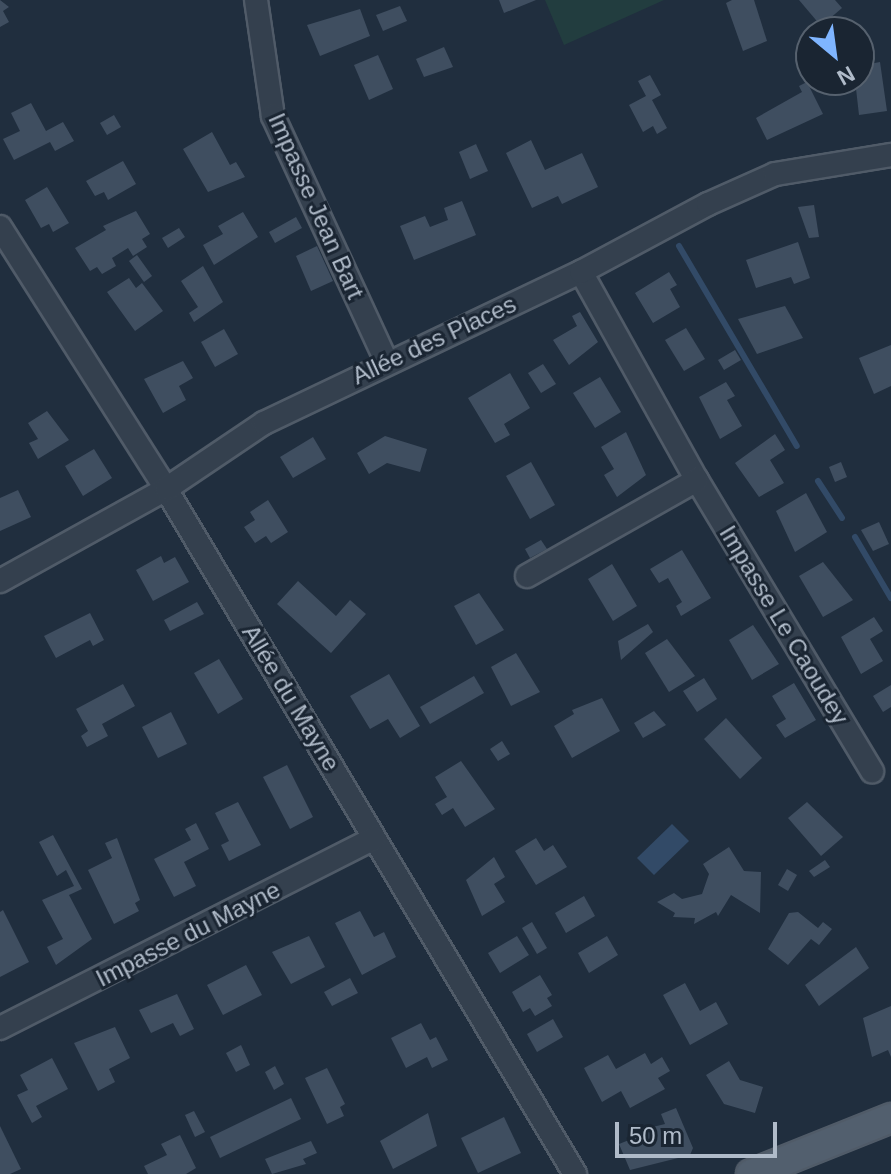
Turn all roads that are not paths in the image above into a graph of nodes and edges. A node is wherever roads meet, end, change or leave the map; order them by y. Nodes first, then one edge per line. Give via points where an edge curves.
1 (256, 0) edge
2 (891, 155) edge
3 (0, 227) edge
4 (581, 272) junction
5 (386, 361) junction
6 (697, 480) junction
7 (166, 489) junction
8 (527, 576) dead end
9 (0, 581) edge
10 (872, 771) dead end
11 (374, 838) junction
12 (0, 1028) edge
13 (891, 1118) edge
14 (575, 1174) edge
15 (751, 1174) edge

1 - 5 street, Impasse Jean Bart via 273,116
2 - 4 street, Allée des Places via 775,174
3 - 7 street, Allée du Mayne
4 - 5 street, Allée des Places
4 - 6 street, Impasse Le Caoudey
5 - 7 street, Allée des Places via 264,423
6 - 8 street
6 - 10 street, Impasse Le Caoudey
7 - 9 street, Allée des Places
7 - 11 street, Allée du Mayne
11 - 12 street, Impasse du Mayne
11 - 14 street, Allée du Mayne
13 - 15 main road

